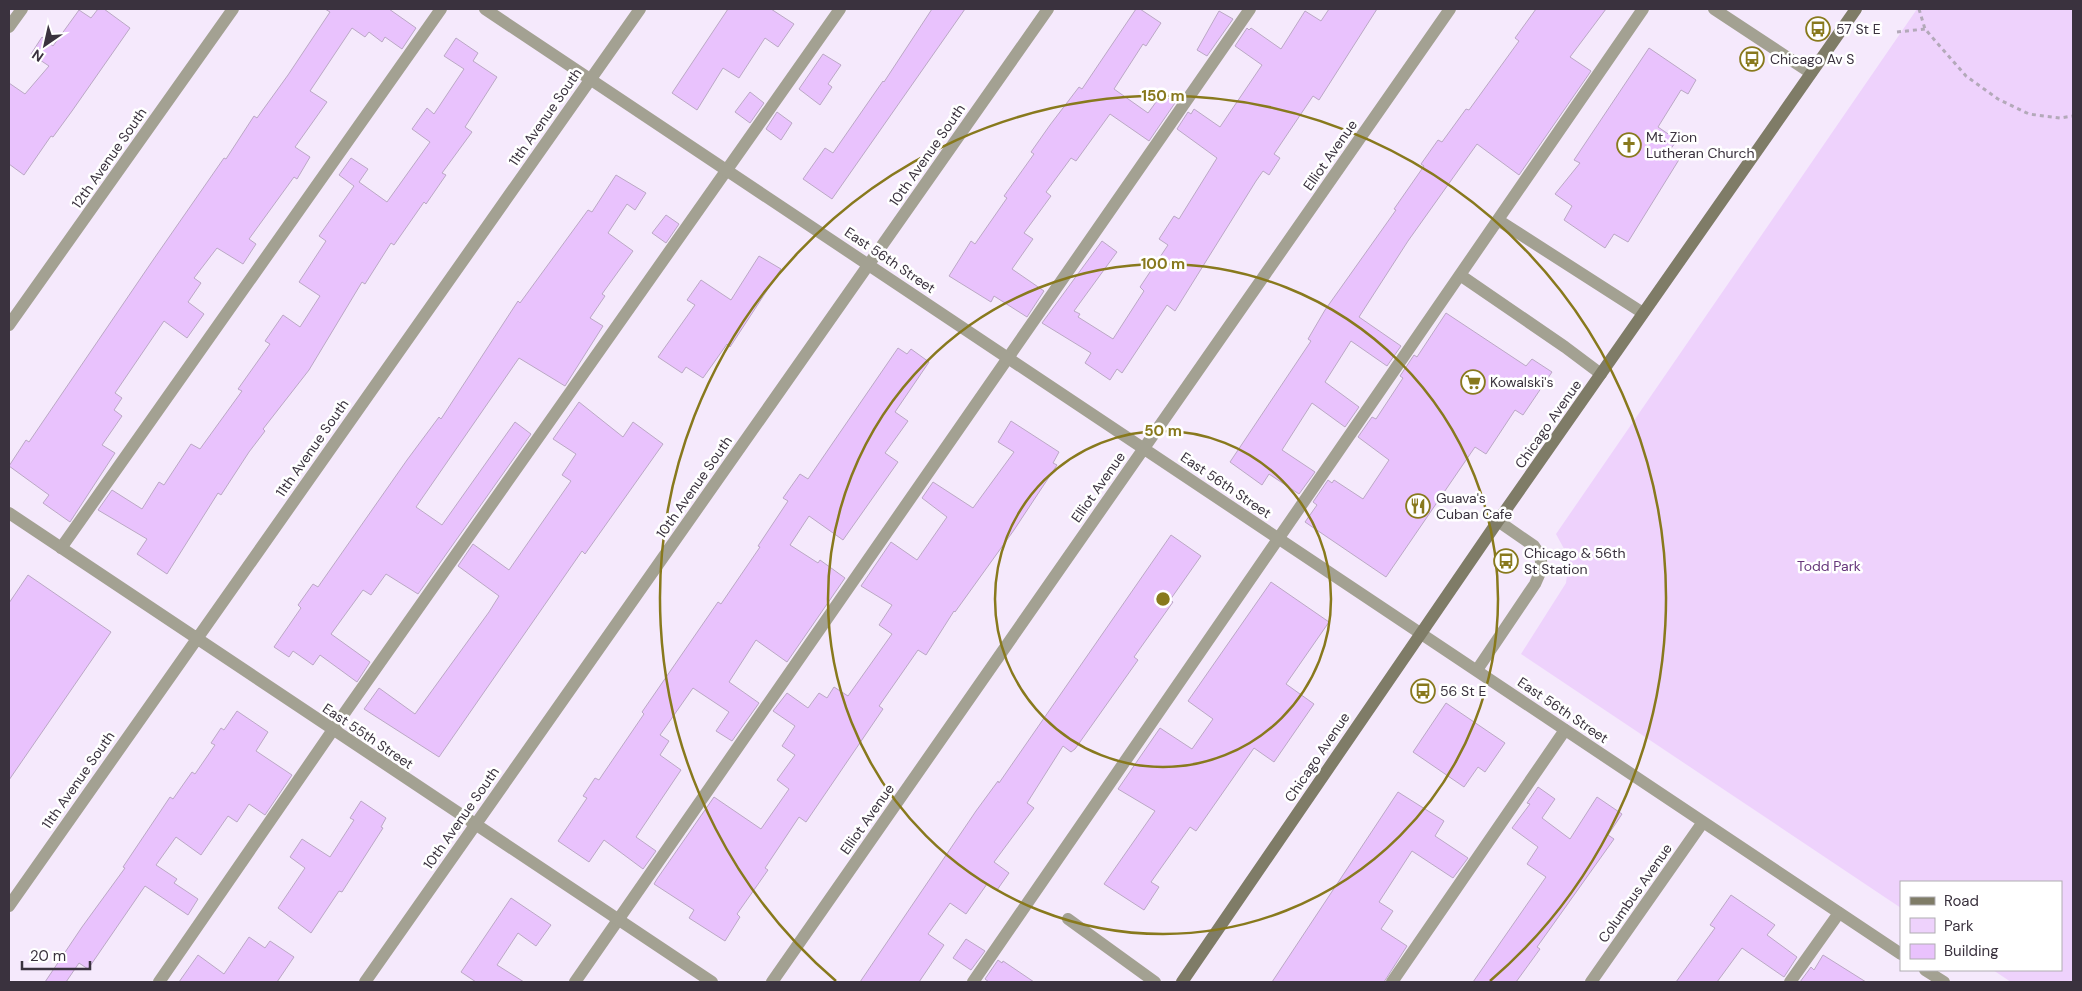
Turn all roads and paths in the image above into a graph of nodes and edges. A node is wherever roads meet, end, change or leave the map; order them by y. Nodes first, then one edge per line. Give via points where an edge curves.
1 (22, 9) edge
2 (233, 9) edge
3 (441, 9) edge
4 (485, 9) edge
5 (640, 9) edge
6 (840, 9) edge
7 (1048, 9) edge
8 (1250, 9) edge
9 (1450, 9) edge
10 (1643, 9) edge
11 (1714, 9) edge
12 (1856, 9) edge
13 (1919, 9) edge
14 (9, 27) edge
15 (1925, 29) junction
16 (1896, 32) dead end
17 (1811, 73) junction
18 (590, 80) junction
19 (2073, 116) edge
20 (727, 170) junction
21 (1498, 220) junction
22 (869, 264) junction
23 (1460, 275) junction
24 (1643, 313) junction
25 (9, 325) edge
26 (1007, 357) junction
27 (1601, 374) junction
28 (1143, 448) junction
29 (9, 513) edge
30 (1498, 521) junction
31 (1279, 538) junction
32 (61, 548) junction
33 (1421, 632) junction
34 (196, 637) junction
35 (1477, 670) junction
36 (1565, 730) junction
37 (334, 732) junction
38 (1703, 822) junction
39 (474, 825) junction
40 (9, 906) edge
41 (1839, 912) junction
42 (1068, 919) dead end
43 (618, 921) junction
44 (1900, 953) edge
45 (1927, 971) edge
46 (159, 982) edge
47 (365, 982) edge
48 (575, 982) edge
49 (712, 982) edge
50 (772, 982) edge
51 (973, 982) edge
52 (1155, 982) edge
53 (1182, 982) edge
54 (1392, 982) edge
55 (1591, 982) edge
56 (1790, 982) edge
57 (1944, 982) edge

1 - 14 street
2 - 25 street, 12th Avenue South
3 - 32 street
4 - 18 street, East 56th Street
5 - 18 street, 11th Avenue South
6 - 20 street
7 - 22 street, 10th Avenue South
8 - 26 street
9 - 28 street, Elliot Avenue
10 - 21 street
11 - 17 street
12 - 17 street, Chicago Avenue
13 - 15 path
15 - 16 path
15 - 19 path via 1966,76 1998,99 2029,114 2060,118
17 - 24 street, Chicago Avenue
18 - 20 street, East 56th Street
18 - 34 street, 11th Avenue South
20 - 22 street, East 56th Street
20 - 37 street
21 - 23 street
21 - 24 street
22 - 26 street, East 56th Street
22 - 39 street, 10th Avenue South
23 - 27 street
23 - 31 street
24 - 27 street, Chicago Avenue
26 - 28 street, East 56th Street
26 - 43 street
27 - 30 street, Chicago Avenue
28 - 31 street, East 56th Street
28 - 50 street, Elliot Avenue
29 - 32 street, East 55th Street
30 - 33 street, Chicago Avenue
30 - 35 street via 1534,546 1540,555 1542,568 1535,584
31 - 33 street, East 56th Street
31 - 51 street
32 - 34 street, East 55th Street
33 - 35 street, East 56th Street
33 - 53 street, Chicago Avenue
34 - 37 street, East 55th Street
34 - 40 street, 11th Avenue South
35 - 36 street, East 56th Street
36 - 38 street, East 56th Street
36 - 54 street
37 - 39 street, East 55th Street
37 - 46 street
38 - 41 street, East 56th Street
38 - 55 street, Columbus Avenue
39 - 43 street, East 55th Street
39 - 47 street, 10th Avenue South
41 - 44 street, East 56th Street
41 - 56 street
42 - 52 street
43 - 48 street
43 - 49 street, East 55th Street
45 - 57 street

